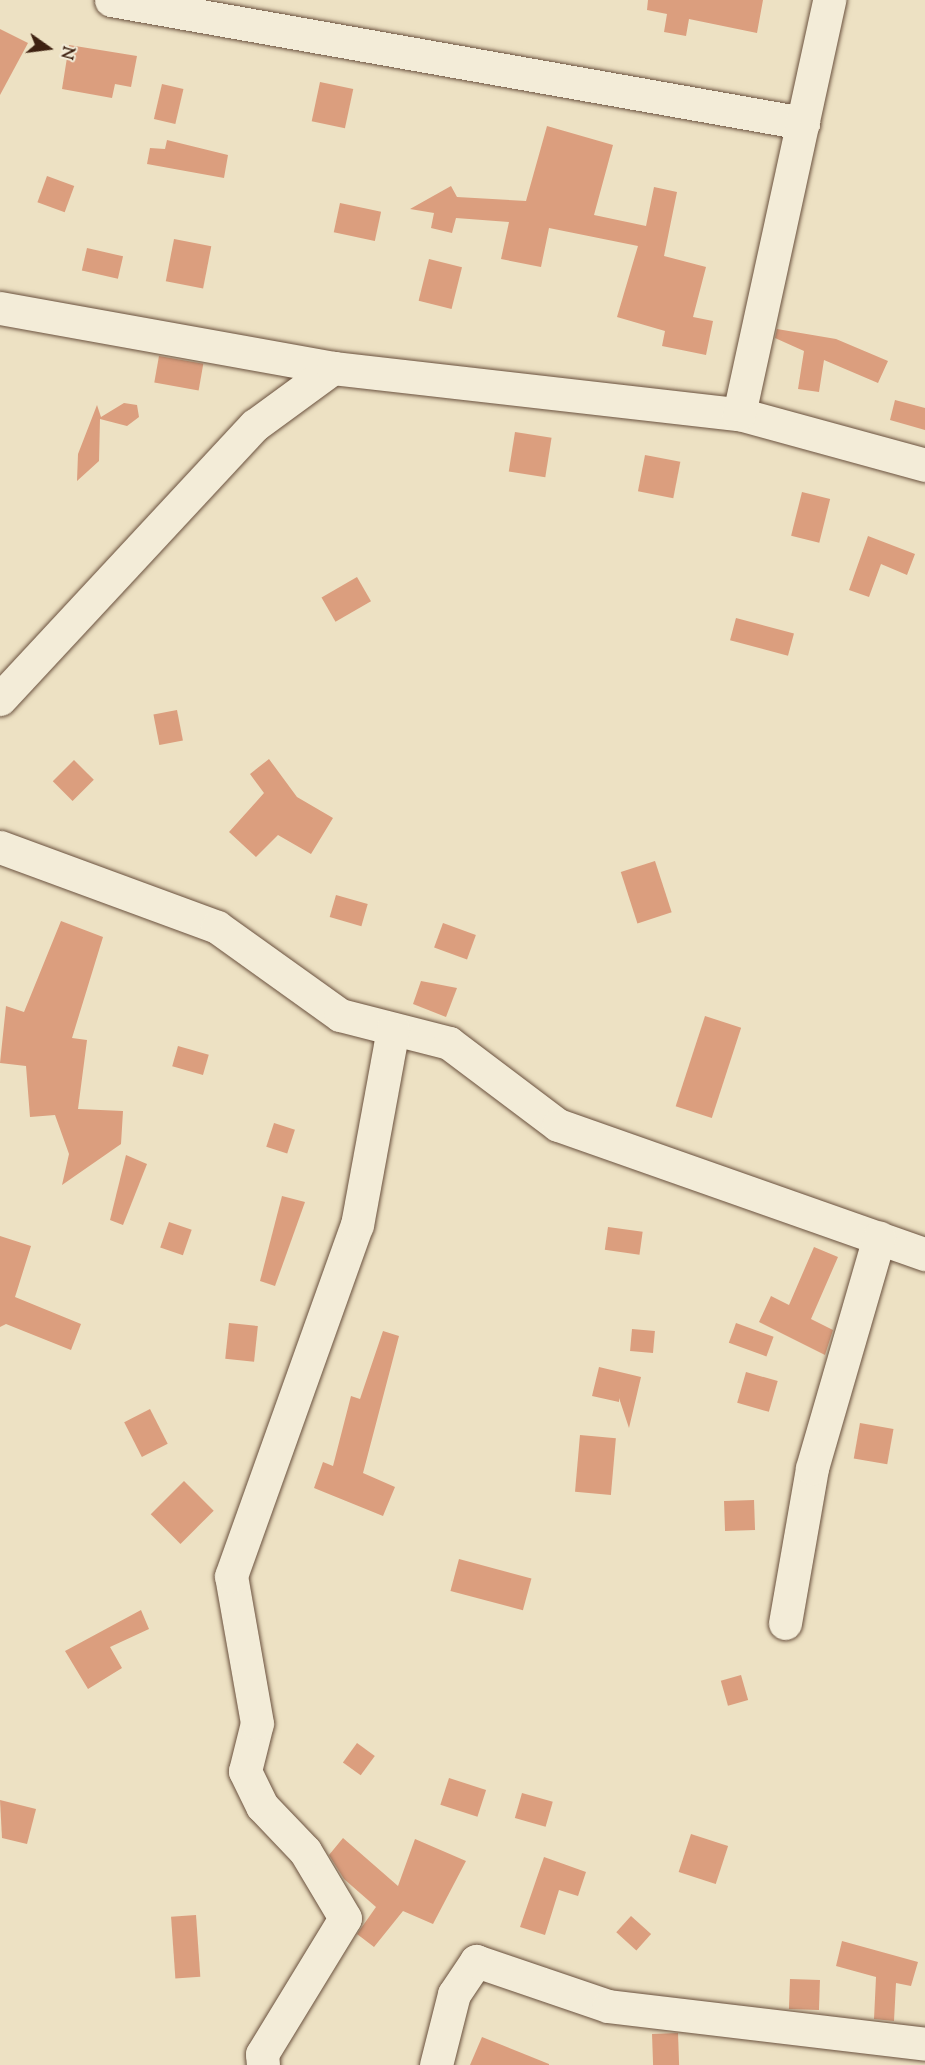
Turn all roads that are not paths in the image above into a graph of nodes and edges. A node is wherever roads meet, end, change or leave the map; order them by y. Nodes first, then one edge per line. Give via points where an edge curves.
1 (111, 0) edge
2 (829, 0) edge
3 (803, 123) junction
4 (0, 308) edge
5 (333, 368) junction
6 (739, 414) junction
7 (925, 465) edge
8 (0, 699) edge
9 (0, 847) edge
10 (393, 1029) junction
11 (879, 1238) junction
12 (925, 1254) edge
13 (785, 1623) dead end
14 (925, 2044) edge
15 (263, 2065) edge
16 (436, 2065) edge

1 - 3 street
2 - 3 street
3 - 6 street
4 - 5 street
5 - 6 street
5 - 8 street via 255,425
6 - 7 street
9 - 10 street via 217,927 340,1016
10 - 11 street via 449,1043 558,1125
10 - 15 street via 357,1225 231,1576 257,1723 245,1770 262,1806 305,1851 345,1918 262,2054
11 - 12 street
11 - 13 street via 812,1468
14 - 16 street via 608,2006 476,1961 454,1994

